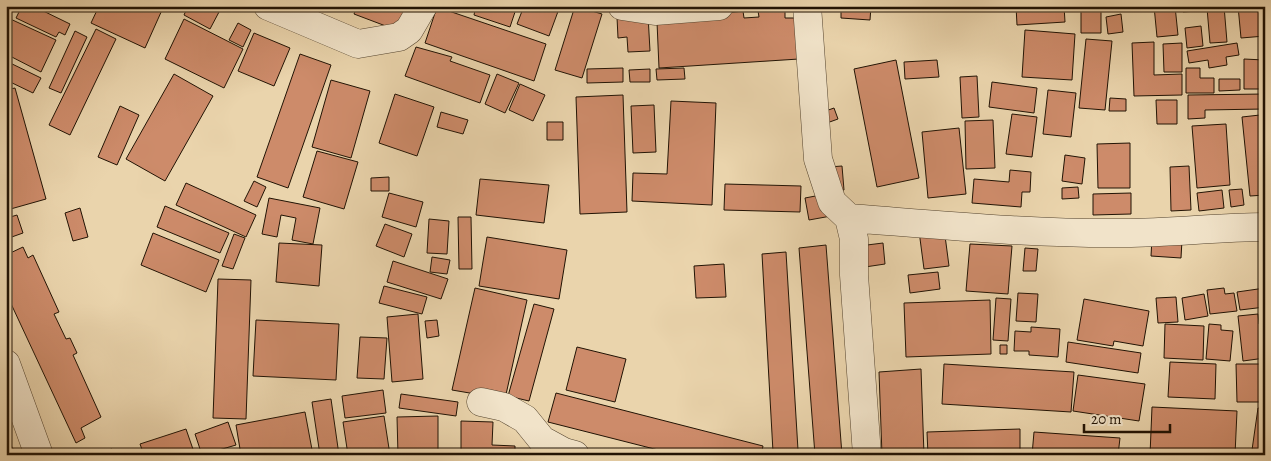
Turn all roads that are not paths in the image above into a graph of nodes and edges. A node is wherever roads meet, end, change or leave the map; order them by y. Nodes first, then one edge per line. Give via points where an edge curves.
1 (268, 6) edge
2 (423, 6) edge
3 (622, 6) edge
4 (719, 6) edge
5 (807, 6) edge
6 (849, 218) junction
7 (1265, 227) edge
8 (6, 364) edge
9 (481, 402) dead end
10 (39, 455) edge
11 (574, 455) edge
12 (867, 455) edge

1 - 2 street via 358,44 399,37 409,30
3 - 4 street via 655,11
5 - 6 street via 818,159 832,202
6 - 7 street via 1126,234
6 - 12 street via 854,239
8 - 10 street
9 - 11 street via 504,407 525,418 542,440

